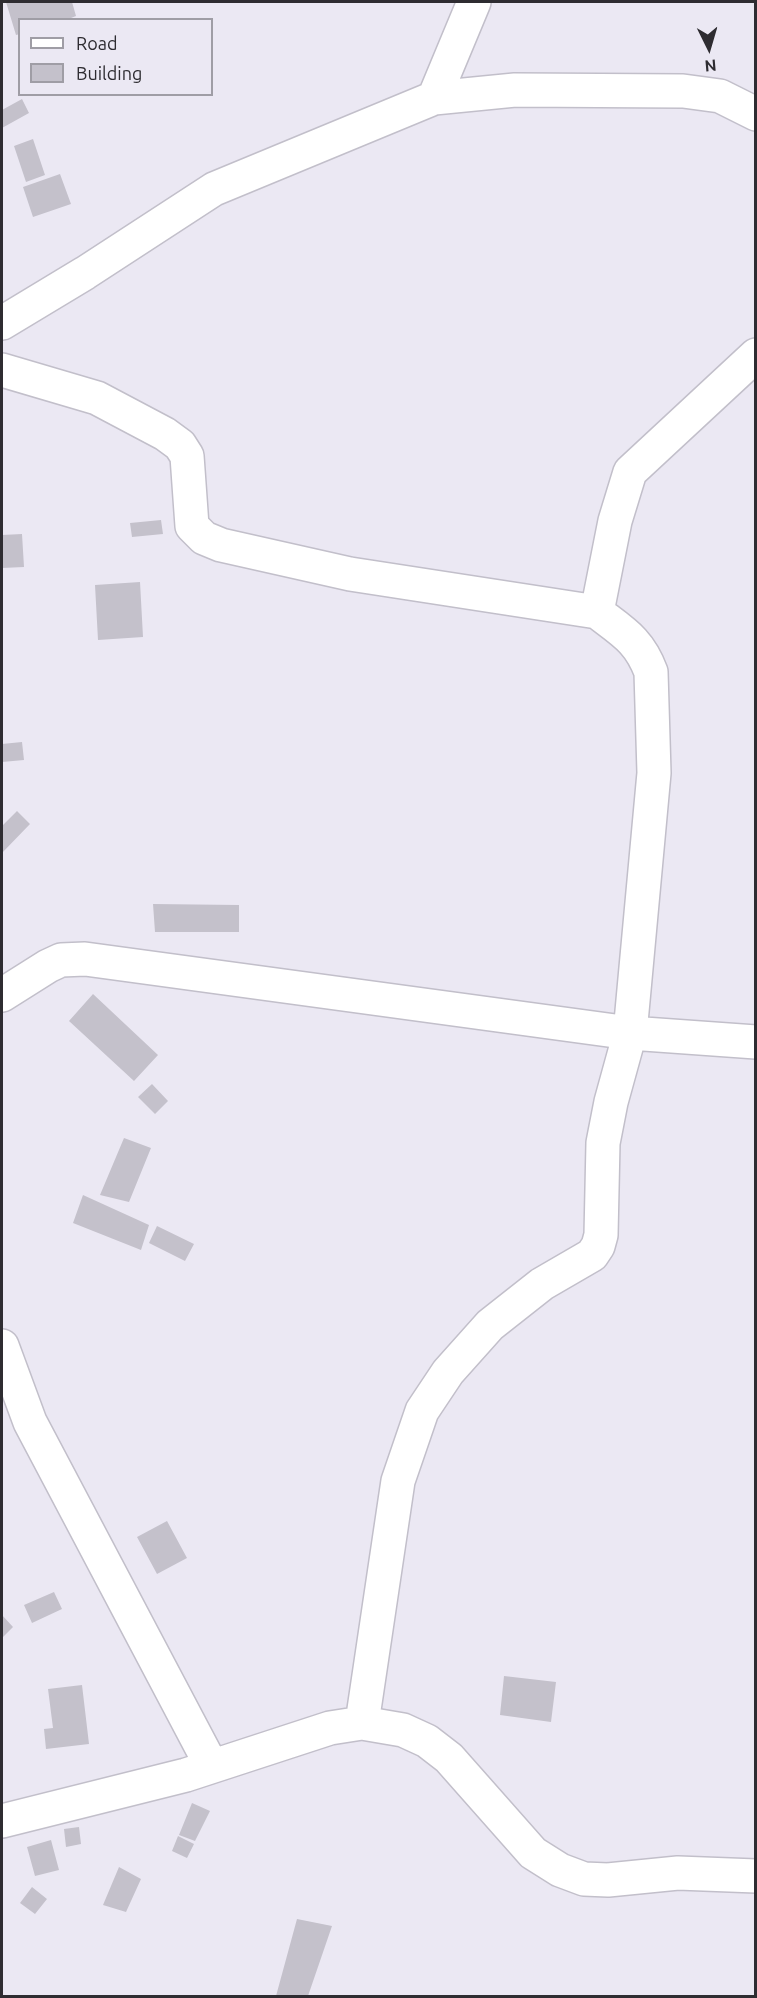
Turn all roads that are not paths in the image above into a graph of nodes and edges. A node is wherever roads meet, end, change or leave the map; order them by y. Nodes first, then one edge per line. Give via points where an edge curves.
1 (474, 2) edge
2 (756, 91) edge
3 (720, 96) junction
4 (434, 98) junction
5 (756, 114) edge
6 (4, 315) edge
7 (756, 355) edge
8 (2, 370) edge
9 (597, 612) junction
10 (2, 995) edge
11 (630, 1032) junction
12 (756, 1042) edge
13 (2, 1346) edge
14 (362, 1724) junction
15 (211, 1766) junction
16 (2, 1821) edge
17 (756, 1876) edge

1 - 4 street
2 - 3 street
3 - 4 street via 683,91 515,90
3 - 5 street
4 - 6 street via 213,189 85,273
7 - 9 street via 630,472 615,521
8 - 9 street via 97,398 165,434 187,456 192,526 204,538 221,545 350,574
9 - 11 street via 637,644 651,672 654,773
10 - 11 street via 61,960 85,959
11 - 12 street
11 - 14 street via 603,1143 598,1246 592,1255 542,1284 490,1325 448,1372 422,1411 398,1481
13 - 15 street via 30,1422
14 - 15 street via 330,1728
14 - 17 street via 404,1730 427,1741 449,1758 533,1853 568,1873 584,1879 608,1880 678,1873
15 - 16 street

